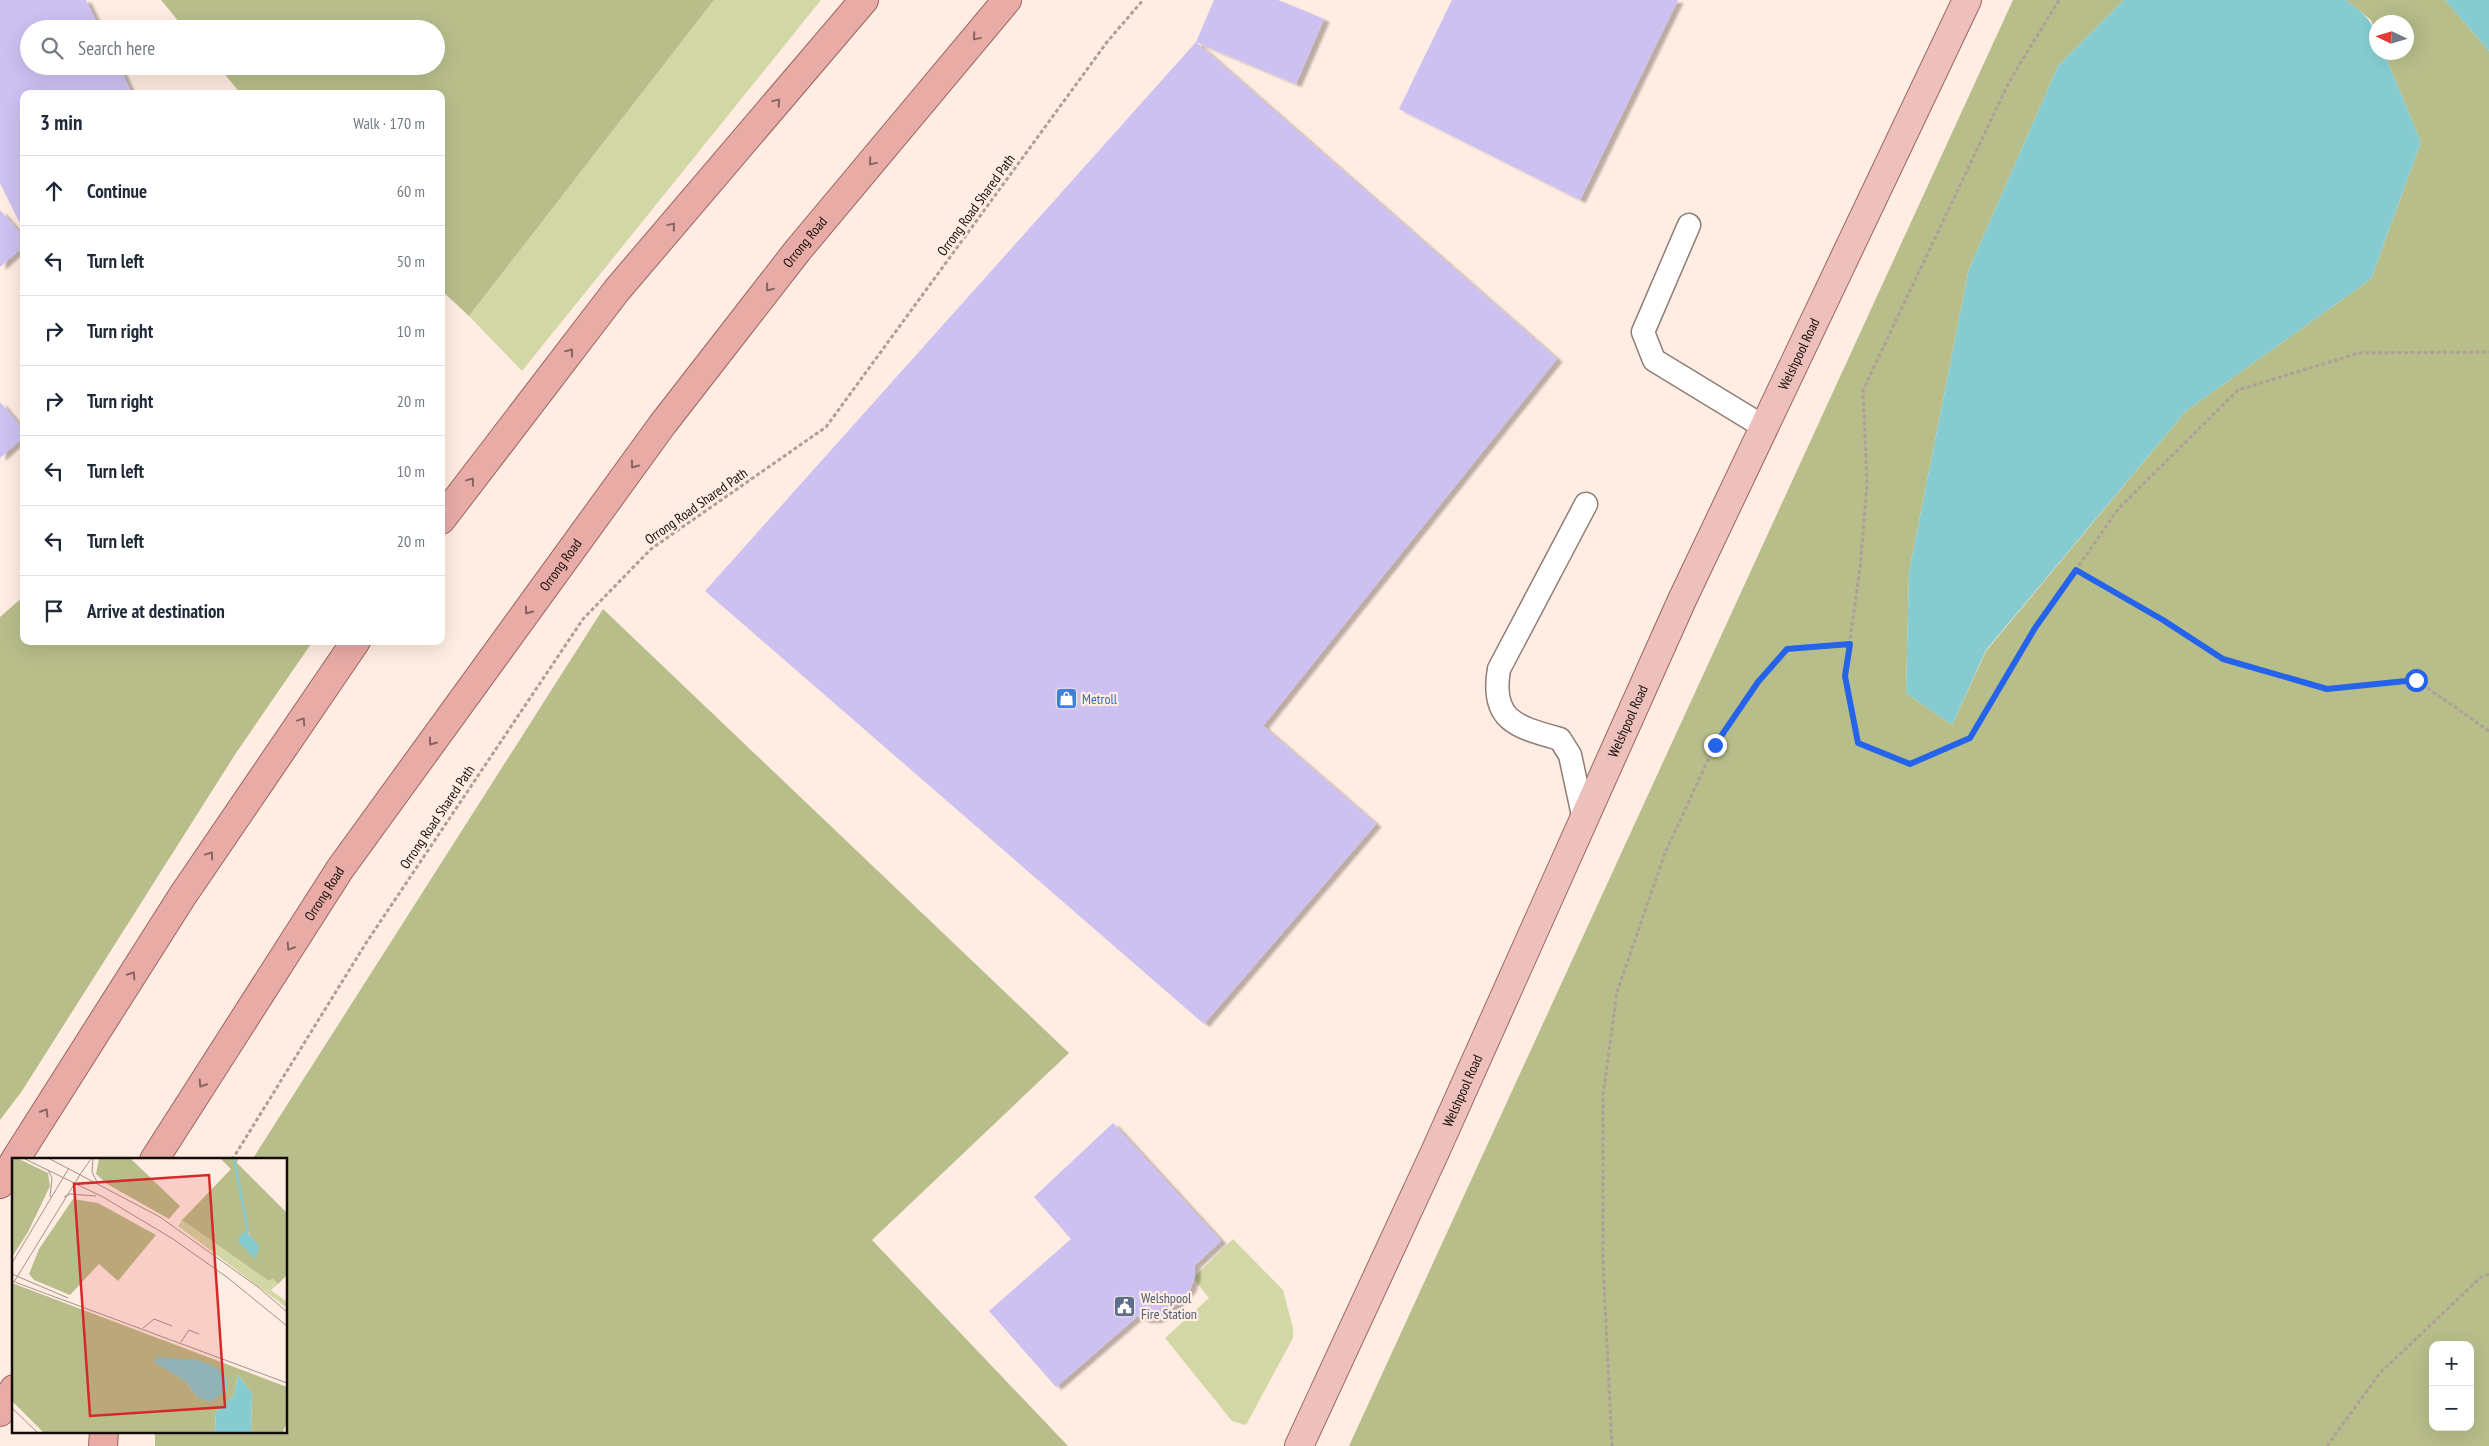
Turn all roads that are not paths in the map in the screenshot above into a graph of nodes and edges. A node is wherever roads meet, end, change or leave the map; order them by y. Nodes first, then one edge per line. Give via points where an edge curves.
1 (864, 0) edge
2 (1007, 0) edge
3 (1967, 0) edge
4 (1689, 225) dead end
5 (1764, 427) junction
6 (1586, 504) dead end
7 (445, 515) edge
8 (353, 645) edge
9 (1584, 820) junction
10 (157, 1156) edge
11 (16, 1158) edge
12 (12, 1164) edge
13 (0, 1184) edge
14 (12, 1392) edge
15 (0, 1412) edge
16 (1299, 1446) edge

7 -> 1 highway via 617,290
2 -> 10 highway, Orrong Road via 798,250 662,426 340,869
3 - 5 main road, Welshpool Road
4 - 5 lane via 1644,332 1654,360
5 - 9 main road, Welshpool Road via 1682,600
6 - 9 lane via 1499,669 1496,688 1504,714 1520,728 1560,739 1570,755
11 -> 8 highway via 182,895
9 - 16 main road, Welshpool Road
12 - 13 highway
14 - 15 highway

